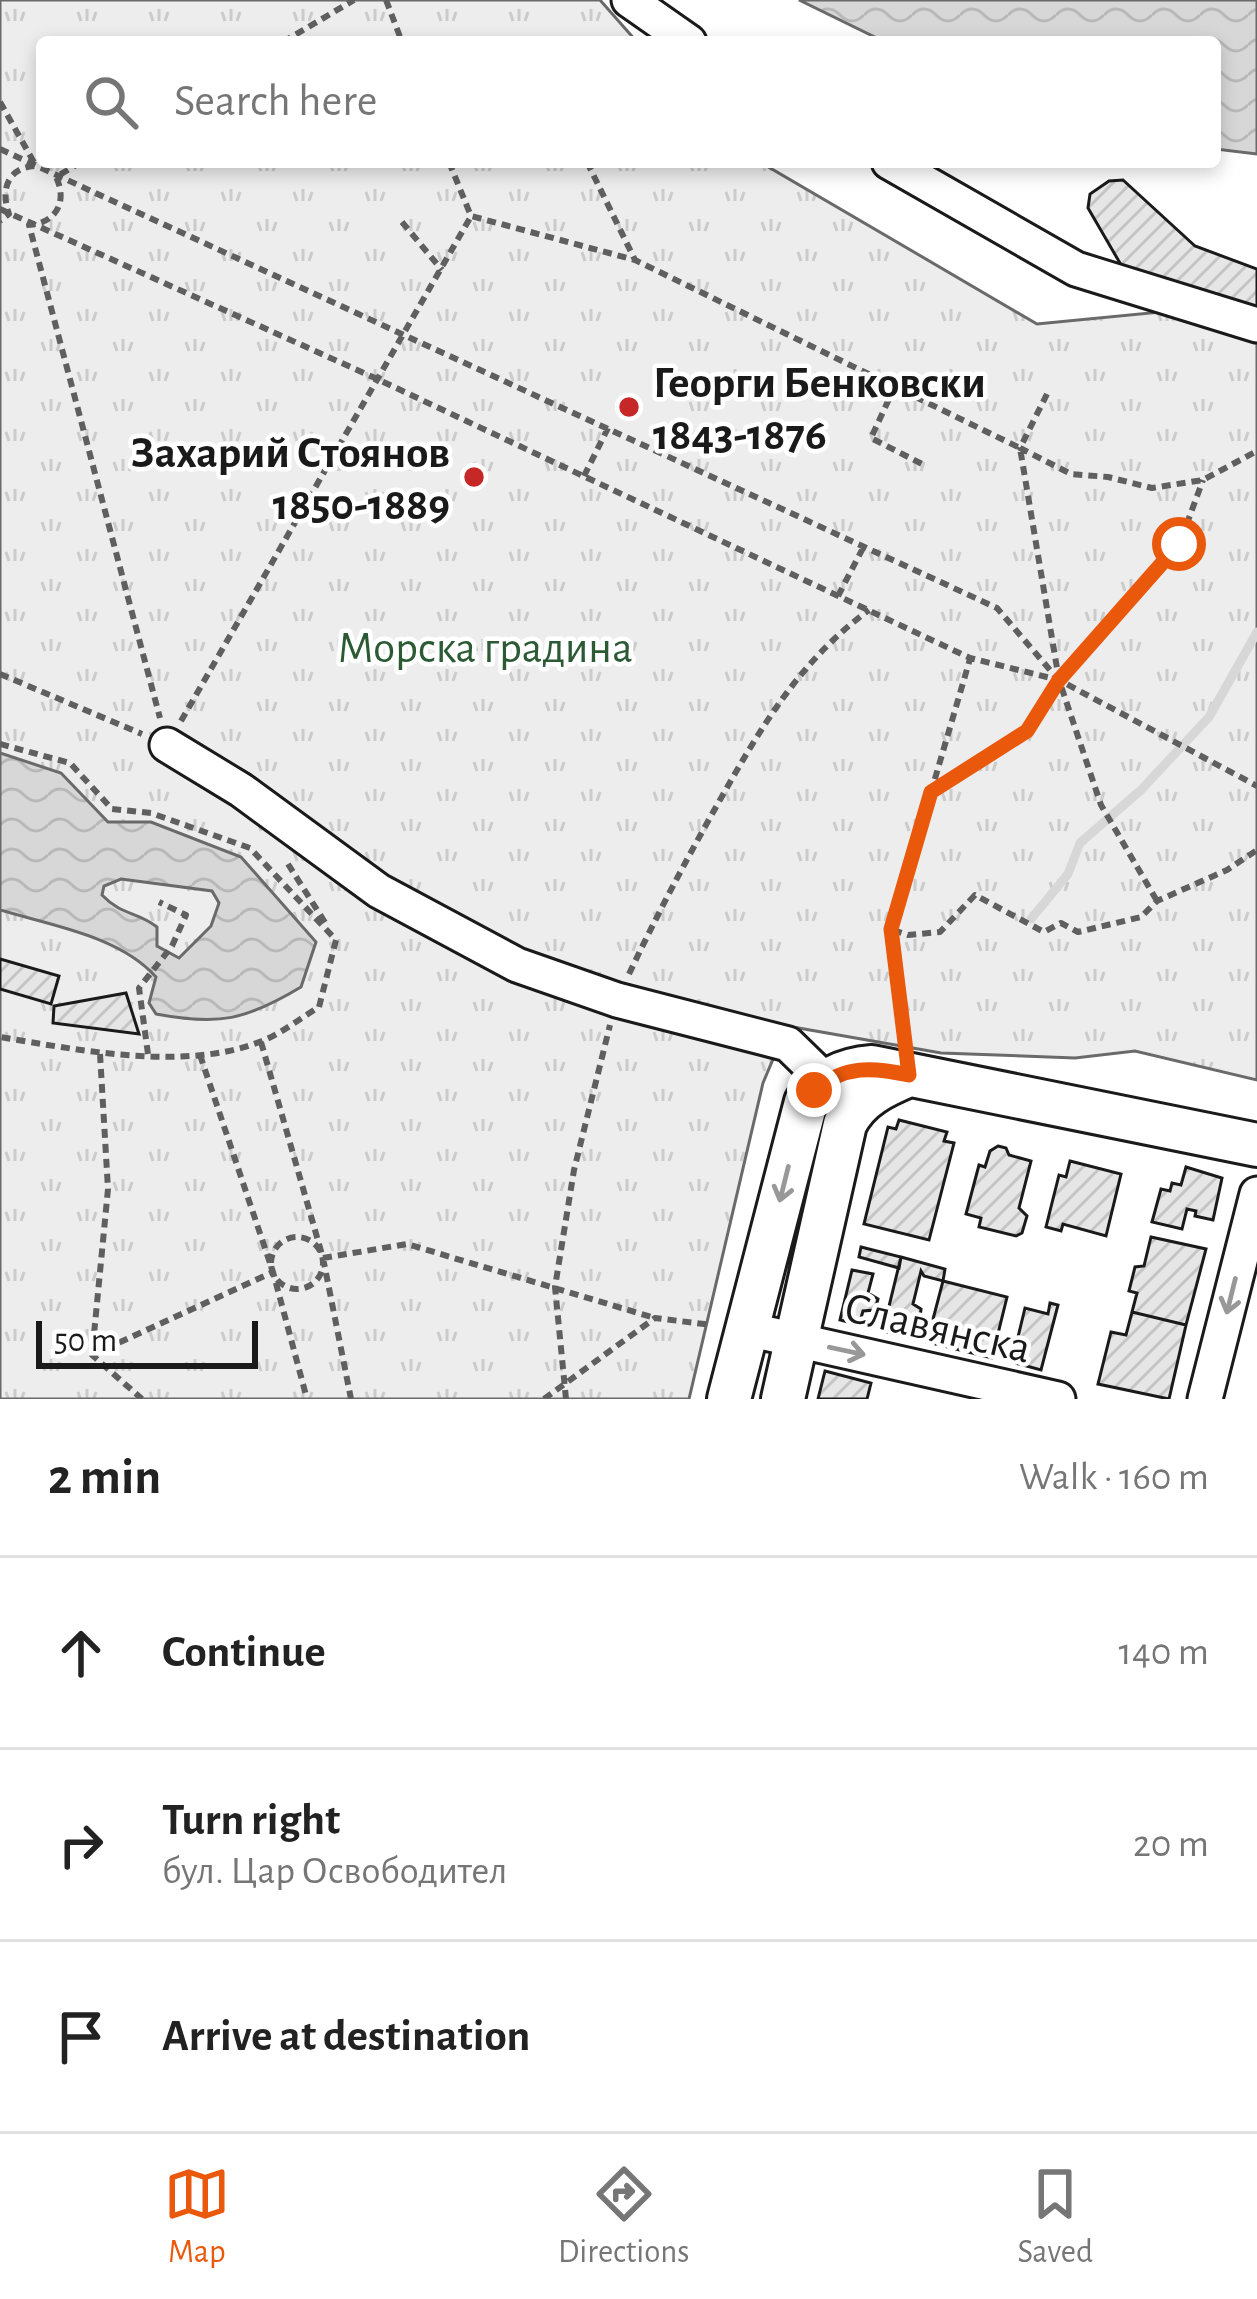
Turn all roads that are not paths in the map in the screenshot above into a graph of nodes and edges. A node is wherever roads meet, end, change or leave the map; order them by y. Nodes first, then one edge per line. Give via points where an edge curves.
1 (629, 0) edge
2 (680, 36) edge
3 (899, 168) edge
4 (1257, 325) edge
5 (167, 745) road end
6 (826, 1081) junction
7 (893, 1083) junction
8 (1257, 1145) edge
9 (1257, 1194) edge
10 (734, 1327) junction
11 (797, 1341) junction
12 (729, 1399) edge
13 (783, 1399) edge
14 (1058, 1399) edge
15 (1205, 1399) edge

1 - 2 street
3 - 4 street via 1076,269
5 - 6 street via 379,891 517,965 788,1044
6 - 7 main road via 859,1068
6 -> 10 main road via 806,1102
7 - 8 main road
7 - 11 main road via 853,1108 845,1124
9 -> 15 street
10 - 11 street, Славянска
10 - 12 main road
11 - 13 main road
11 -> 14 street, Славянска

